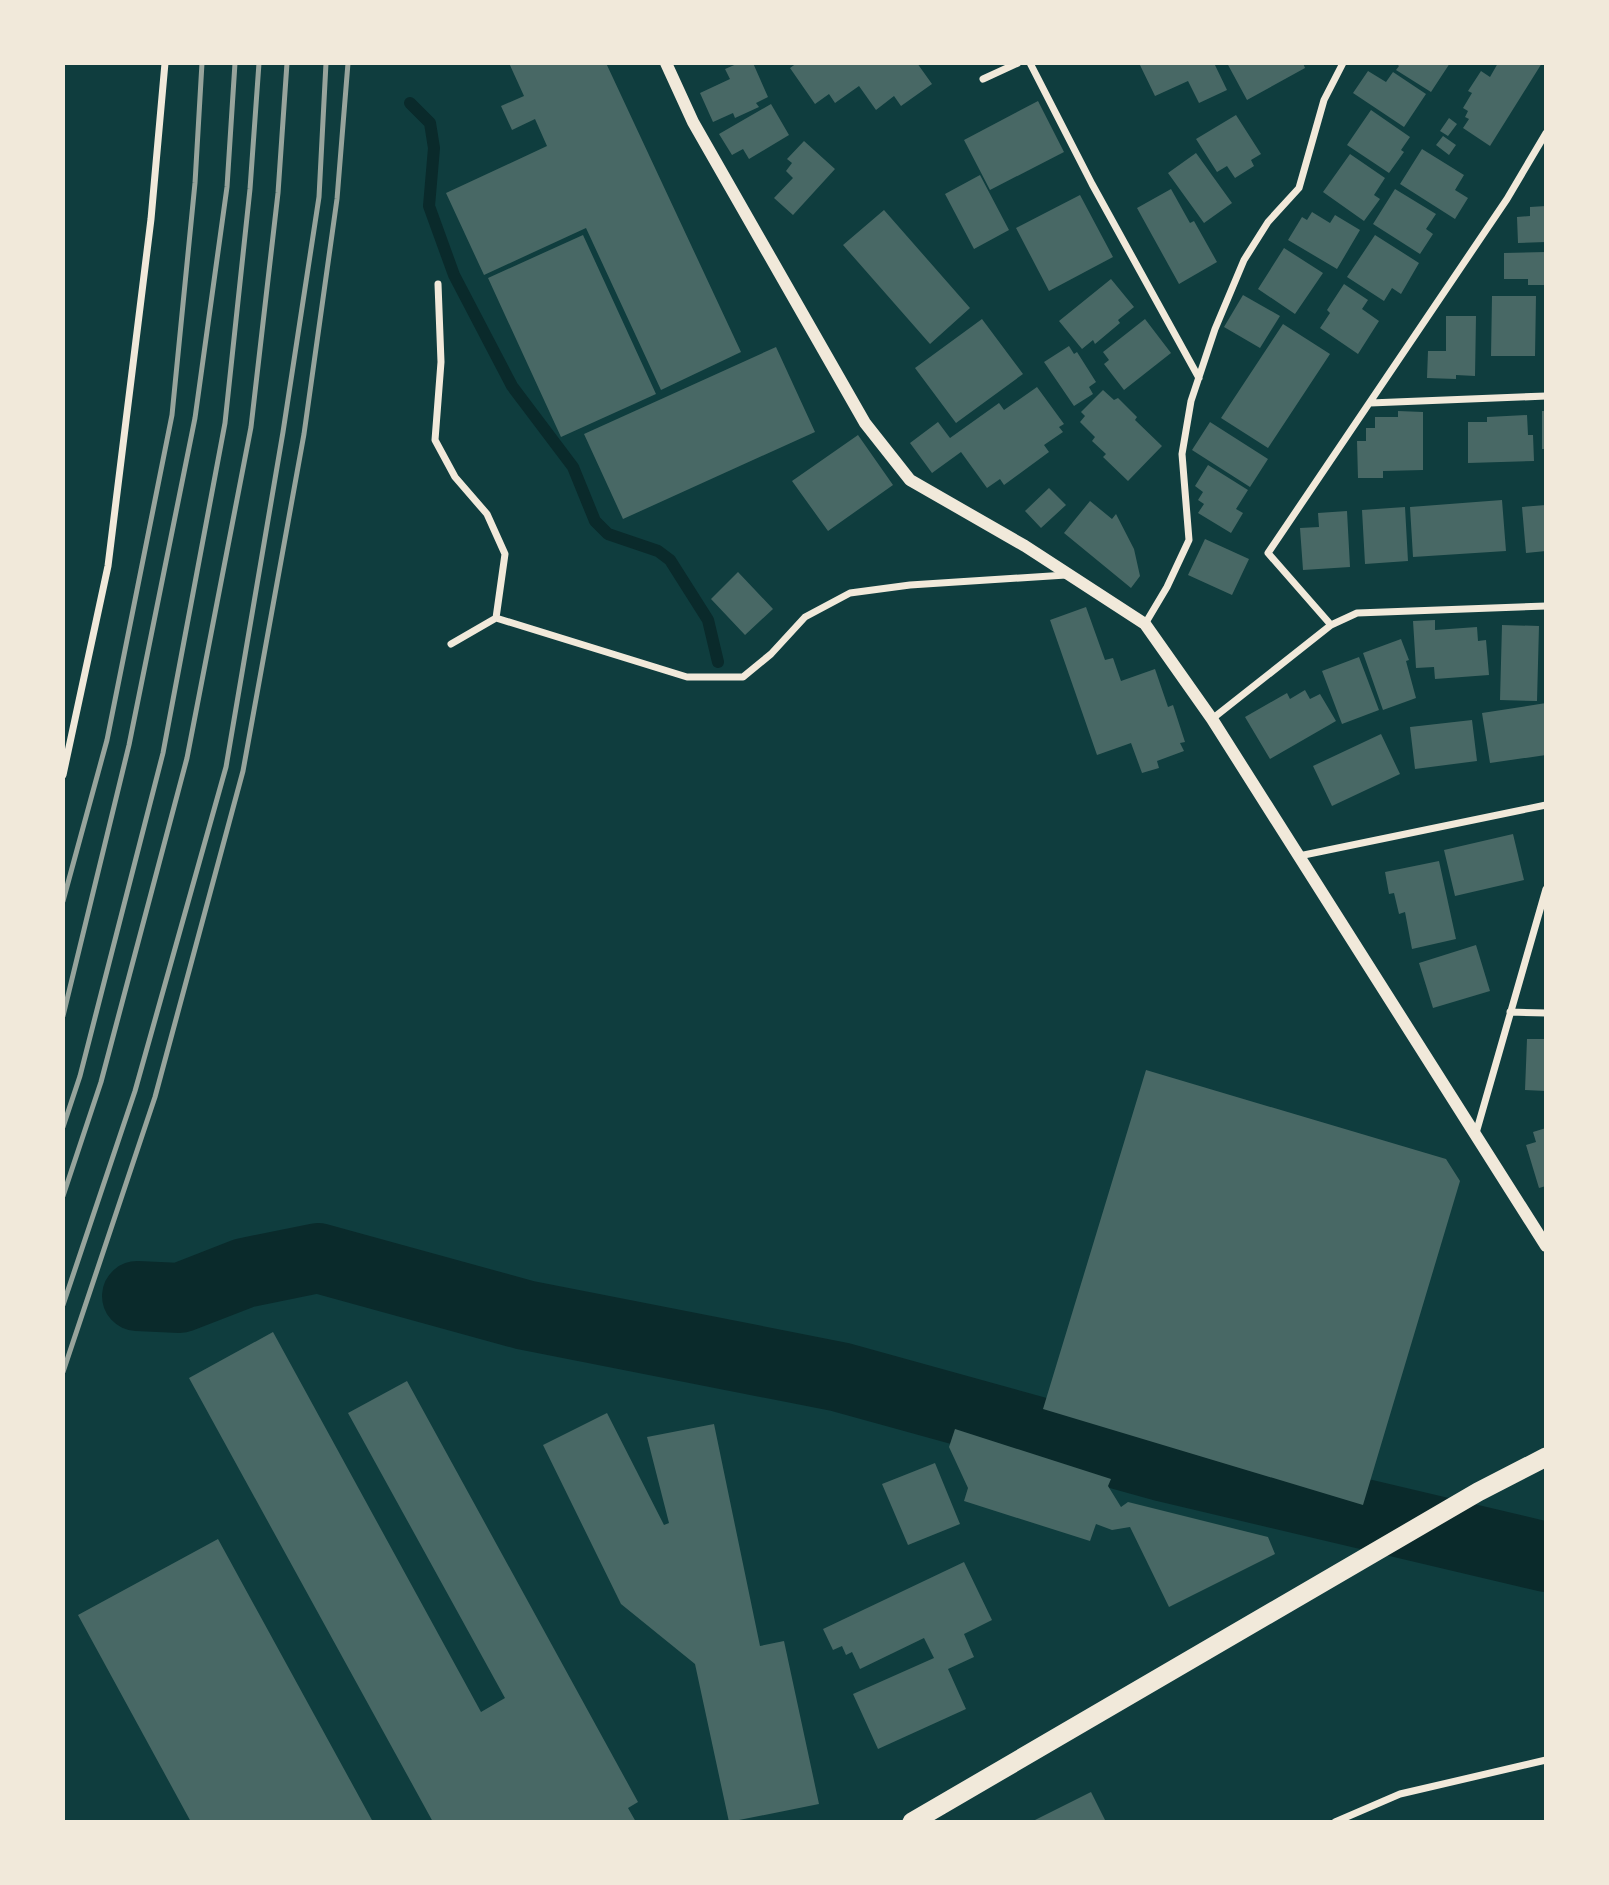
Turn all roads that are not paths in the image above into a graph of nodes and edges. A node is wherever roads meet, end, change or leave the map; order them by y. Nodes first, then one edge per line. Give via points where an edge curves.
1 (165, 63) edge
2 (666, 63) edge
3 (1018, 63) edge
4 (1030, 63) edge
5 (1343, 63) edge
6 (983, 79) dead end
7 (1546, 133) edge
8 (438, 284) dead end
9 (1199, 378) junction
10 (1546, 396) edge
11 (1370, 403) junction
12 (1070, 575) junction
13 (1546, 606) edge
14 (496, 618) junction
15 (1145, 624) junction
16 (1331, 625) junction
17 (451, 644) dead end
18 (1212, 719) junction
19 (63, 775) edge
20 (1546, 805) edge
21 (1299, 856) junction
22 (1546, 889) edge
23 (1510, 1012) junction
24 (1546, 1013) edge
25 (1476, 1134) junction
26 (1546, 1245) edge
27 (1546, 1457) edge
28 (1546, 1760) edge
29 (912, 1822) edge
30 (1335, 1822) edge

1 - 19 street via 151,219 108,566
2 - 12 street via 693,122 865,423 910,480
3 - 6 street
4 - 9 street
5 - 9 street via 1324,100 1299,188 1268,222 1244,260
7 - 11 street
8 - 14 street via 441,362 435,440 456,477 487,514 505,554
9 - 15 street via 1182,454 1189,540
10 - 11 street
11 - 16 street via 1268,553
12 - 14 street via 850,593 805,617 743,677 687,677
12 - 15 street
13 - 16 street via 1357,613
14 - 17 street
15 - 18 street
16 - 18 street
18 - 21 street
20 - 21 street
21 - 25 street
22 - 23 street
23 - 24 street
23 - 25 street
25 - 26 street
27 - 29 highway via 1478,1492
28 - 30 street via 1400,1794

